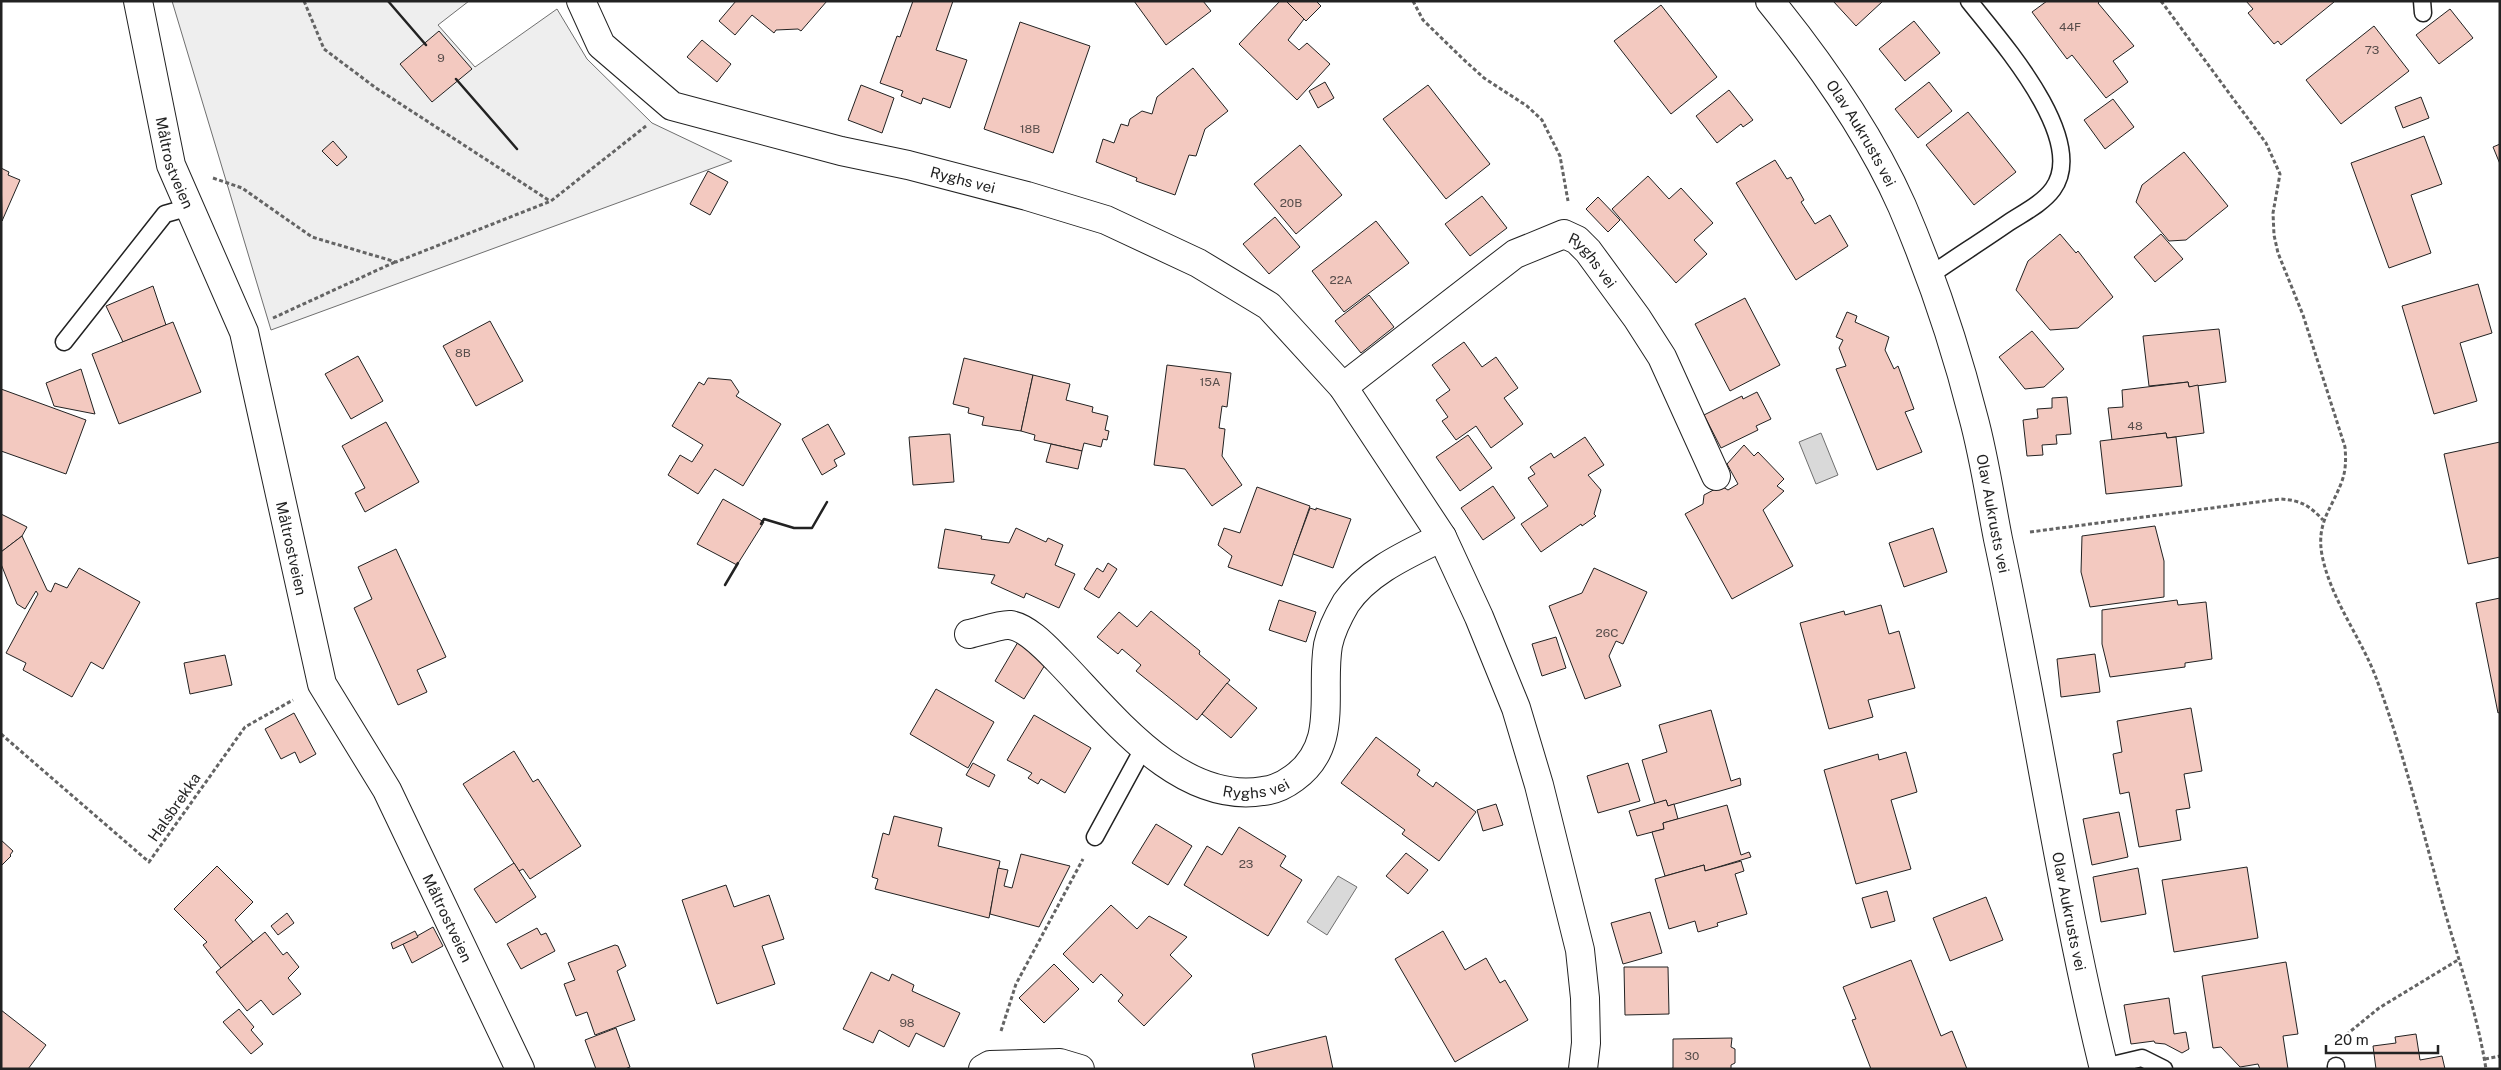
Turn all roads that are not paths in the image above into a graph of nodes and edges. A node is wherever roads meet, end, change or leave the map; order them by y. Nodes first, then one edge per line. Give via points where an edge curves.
1 (138, 1) edge
2 (581, 1) edge
3 (1770, 1) edge
4 (1969, 1) edge
5 (190, 207) junction
6 (1929, 276) junction
7 (64, 342) dead end
8 (1343, 387) junction
9 (1716, 476) dead end
10 (1442, 537) junction
11 (969, 634) dead end
12 (1144, 747) junction
13 (1095, 838) road end
14 (986, 1067) edge
15 (2104, 1068) edge
16 (520, 1069) edge
17 (1080, 1069) edge
18 (1583, 1069) edge
19 (2164, 1069) edge

1 - 5 street, Måltrostveien via 171,165
2 - 8 street, Ryghs vei via 602,45 672,106 841,151 945,174 1106,220 1198,263 1269,306
3 - 6 street, Olav Aukrusts vei via 1804,42 1870,146 1901,205
4 - 6 lane via 2017,62 2042,104 2056,134 2062,165 2059,180 2041,202
5 - 7 lane via 165,214
5 - 16 street, Måltrostveien via 244,332 322,684 387,790
6 - 15 street, Olav Aukrusts vei via 1956,352 1974,419 2022,651 2077,949
8 - 9 street, Ryghs vei via 1515,254 1564,234 1577,240 1593,258 1657,349
8 - 10 street, Ryghs vei
10 - 12 street, Ryghs vei via 1392,563 1366,582 1347,602 1328,643 1325,726 1318,751 1306,769 1286,783 1264,791 1237,791 1212,787 1173,770
10 - 18 street, Ryghs vei via 1512,699 1539,785 1580,950 1585,998
11 - 12 street, Ryghs vei via 1010,625 1036,638
12 - 13 lane
14 - 17 street via 1060,1063
15 - 19 lane via 2142,1058

